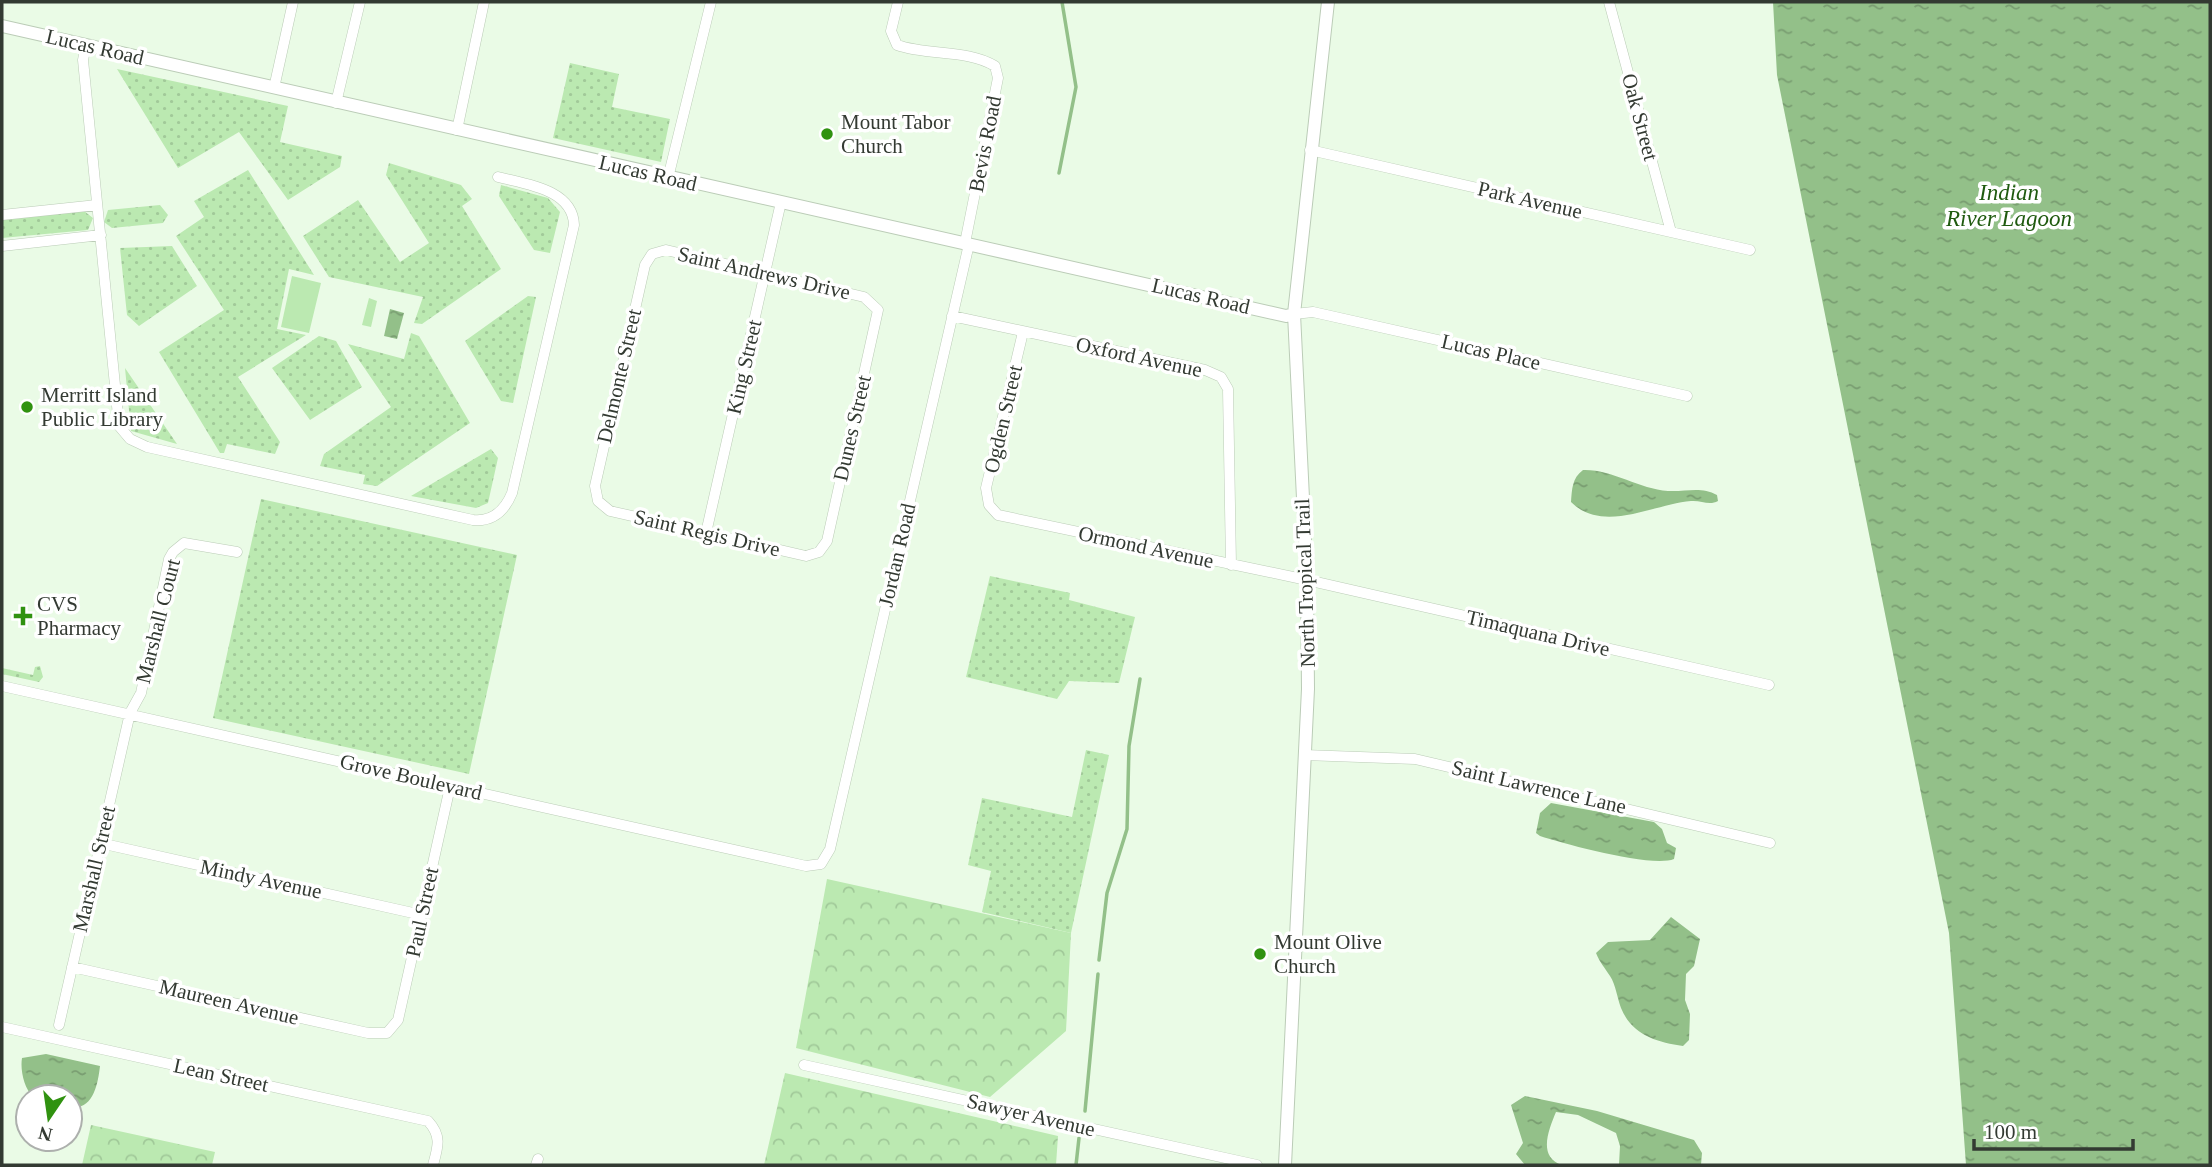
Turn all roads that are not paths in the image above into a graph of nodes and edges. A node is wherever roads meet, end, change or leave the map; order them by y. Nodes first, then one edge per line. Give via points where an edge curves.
1 (293, 2) edge
2 (360, 2) edge
3 (484, 2) edge
4 (710, 2) edge
5 (898, 2) edge
6 (1328, 2) edge
7 (1609, 2) edge
8 (2, 26) edge
9 (86, 45) junction
10 (274, 88) junction
11 (336, 103) junction
12 (457, 130) junction
13 (1310, 150) junction
14 (498, 177) dead end
15 (668, 178) junction
16 (781, 202) junction
17 (97, 205) junction
18 (2, 215) edge
19 (1671, 232) junction
20 (101, 235) junction
21 (967, 244) junction
22 (2, 246) edge
23 (1750, 250) dead end
24 (652, 254) joint
25 (765, 273) junction
26 (874, 303) joint
27 (1294, 314) junction
28 (952, 316) junction
29 (1023, 332) junction
30 (1687, 396) dead end
31 (598, 501) joint
32 (989, 505) joint
33 (706, 533) junction
34 (237, 552) dead end
35 (819, 552) joint
36 (1231, 565) junction
37 (1307, 580) junction
38 (1769, 685) dead end
39 (2, 686) edge
40 (130, 713) junction
41 (1304, 755) junction
42 (450, 787) junction
43 (100, 843) junction
44 (1770, 843) dead end
45 (821, 864) joint
46 (422, 915) junction
47 (72, 967) junction
48 (59, 1025) dead end
49 (2, 1027) edge
50 (387, 1033) joint
51 (804, 1065) dead end
52 (433, 1165) edge
53 (1257, 1165) edge
54 (1285, 1165) edge

1 - 10 street
2 - 11 street
3 - 12 street
4 - 15 street
5 - 21 street, Bevis Road via 891,31 897,45 984,59 995,66 998,78
6 - 13 street, North Tropical Trail
7 - 19 street, Oak Street
8 - 9 street, Lucas Road
9 - 10 street, Lucas Road
9 - 17 street via 83,60
10 - 11 street, Lucas Road
11 - 12 street, Lucas Road
12 - 15 street, Lucas Road
13 - 19 street, Park Avenue
13 - 27 street, North Tropical Trail
14 - 20 street via 559,197 569,205 574,225 512,493 499,513 483,521 135,443 119,426
15 - 16 street, Lucas Road
16 - 21 street, Lucas Road
16 - 25 street, King Street
17 - 18 street
17 - 20 street
19 - 23 street, Park Avenue
20 - 22 street
21 - 27 street, Lucas Road via 1286,316
21 - 28 street, Jordan Road
24 - 25 street, Saint Andrews Drive via 666,250
24 - 31 street, Delmonte Street via 645,265 594,486
25 - 26 street, Saint Andrews Drive
25 - 33 street, King Street
26 - 35 street, Dunes Street via 877,321 827,541
27 - 30 street, Lucas Place via 1313,312
27 - 37 street, North Tropical Trail
28 - 29 street, Oxford Avenue
28 - 45 street, Jordan Road via 830,849
29 - 32 street, Ogden Street via 986,488
29 - 36 street, Oxford Avenue via 1221,377 1228,389
31 - 33 street, Saint Regis Drive via 610,511
32 - 36 street, Ormond Avenue via 1010,519
33 - 35 street, Saint Regis Drive via 806,556
34 - 40 street, Marshall Court via 192,543 173,552 141,693
36 - 37 street, Ormond Avenue
37 - 38 street, Timaquana Drive
37 - 41 street, North Tropical Trail
39 - 40 street, Grove Boulevard
40 - 42 street, Grove Boulevard
40 - 43 street, Marshall Street
41 - 44 street, Saint Lawrence Lane via 1415,759
41 - 54 street, North Tropical Trail
42 - 45 street, Grove Boulevard via 806,866
42 - 46 street, Paul Street
43 - 46 street, Mindy Avenue
43 - 47 street, Marshall Street
46 - 50 street, Paul Street via 398,1020
47 - 48 street, Marshall Street
47 - 50 street, Maureen Avenue via 368,1033
49 - 52 street, Lean Street via 428,1121 437,1130 439,1142
51 - 53 street, Sawyer Avenue

